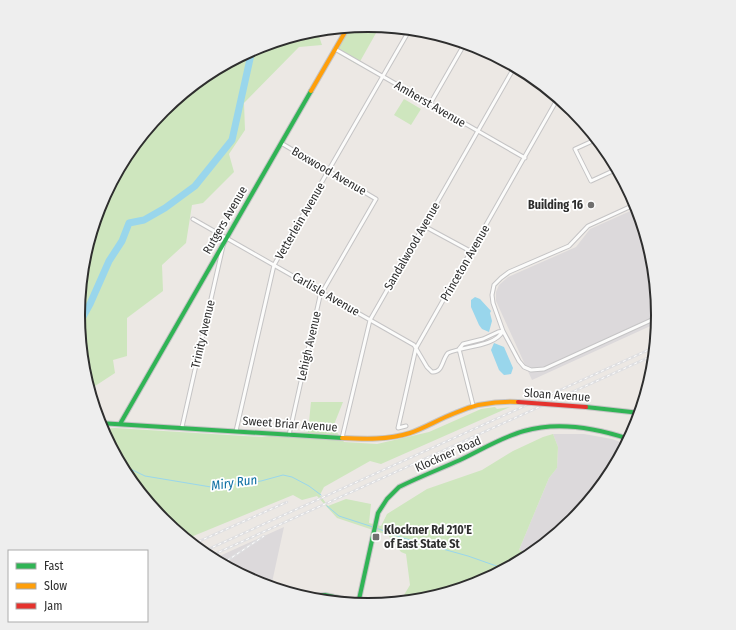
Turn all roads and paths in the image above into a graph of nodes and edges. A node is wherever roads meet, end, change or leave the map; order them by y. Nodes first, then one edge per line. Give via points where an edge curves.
1 (344, 33) edge
2 (407, 34) edge
3 (462, 48) edge
4 (335, 49) junction
5 (512, 71) edge
6 (383, 77) junction
7 (555, 102) edge
8 (430, 104) junction
9 (478, 131) junction
10 (592, 141) edge
11 (281, 143) junction
12 (524, 158) junction
13 (328, 171) junction
14 (611, 172) edge
15 (376, 199) joint
16 (629, 207) edge
17 (193, 219) dead end
18 (424, 226) junction
19 (225, 239) junction
20 (472, 252) junction
21 (274, 264) junction
22 (322, 292) junction
23 (651, 319) edge
24 (370, 320) junction
25 (503, 331) junction
26 (416, 348) junction
27 (459, 349) junction
28 (473, 405) junction
29 (633, 412) edge
30 (107, 423) edge
31 (120, 424) junction
32 (406, 426) dead end
33 (182, 427) junction
34 (236, 430) junction
35 (289, 435) junction
36 (623, 437) edge
37 (342, 438) junction
38 (359, 598) edge

1 - 4 main road, Rutgers Avenue
2 - 6 street, Vetterlein Avenue
3 - 8 street
4 - 6 street, Amherst Avenue
4 - 11 main road, Rutgers Avenue
5 - 9 street, Sandalwood Avenue
6 - 8 street, Amherst Avenue
6 - 13 street, Vetterlein Avenue
7 - 12 street, Princeton Avenue
8 - 9 street, Amherst Avenue
9 - 12 street, Amherst Avenue
9 - 18 street, Sandalwood Avenue
10 - 14 street via 575,149 591,181
11 - 13 street, Boxwood Avenue
11 - 19 main road, Rutgers Avenue
12 - 20 street, Princeton Avenue
13 - 15 street, Boxwood Avenue
13 - 21 street, Vetterlein Avenue
15 - 22 street, Lehigh Avenue
16 - 25 street via 588,226 567,246 509,272 500,279 493,288 492,300
17 - 19 street, Carlisle Avenue
18 - 20 street
18 - 24 street, Sandalwood Avenue
19 - 21 street, Carlisle Avenue
19 - 31 main road, Rutgers Avenue
19 - 33 street, Trinity Avenue
20 - 26 street, Princeton Avenue
21 - 22 street, Carlisle Avenue
21 - 34 street, Vetterlein Avenue
22 - 24 street, Carlisle Avenue
22 - 35 street, Lehigh Avenue
23 - 25 street via 544,369 536,370 526,368 520,363
24 - 26 street, Carlisle Avenue
24 - 37 street, Sandalwood Avenue
25 - 27 street via 463,344
26 - 27 street via 430,371 434,372 440,370 448,353
26 - 32 street, Princeton Avenue via 398,428
27 - 28 street
28 - 29 main road, Sloan Avenue, bridge via 512,401
28 - 37 main road, Sweet Briar Avenue via 403,435 380,439
30 - 31 main road, Sweet Briar Avenue
31 - 33 main road, Sweet Briar Avenue
33 - 34 main road, Sweet Briar Avenue
34 - 35 main road, Sweet Briar Avenue
35 - 37 main road, Sweet Briar Avenue
36 - 38 main road, Klockner Road via 607,431 586,429 547,427 524,431 399,487 385,501 376,521

